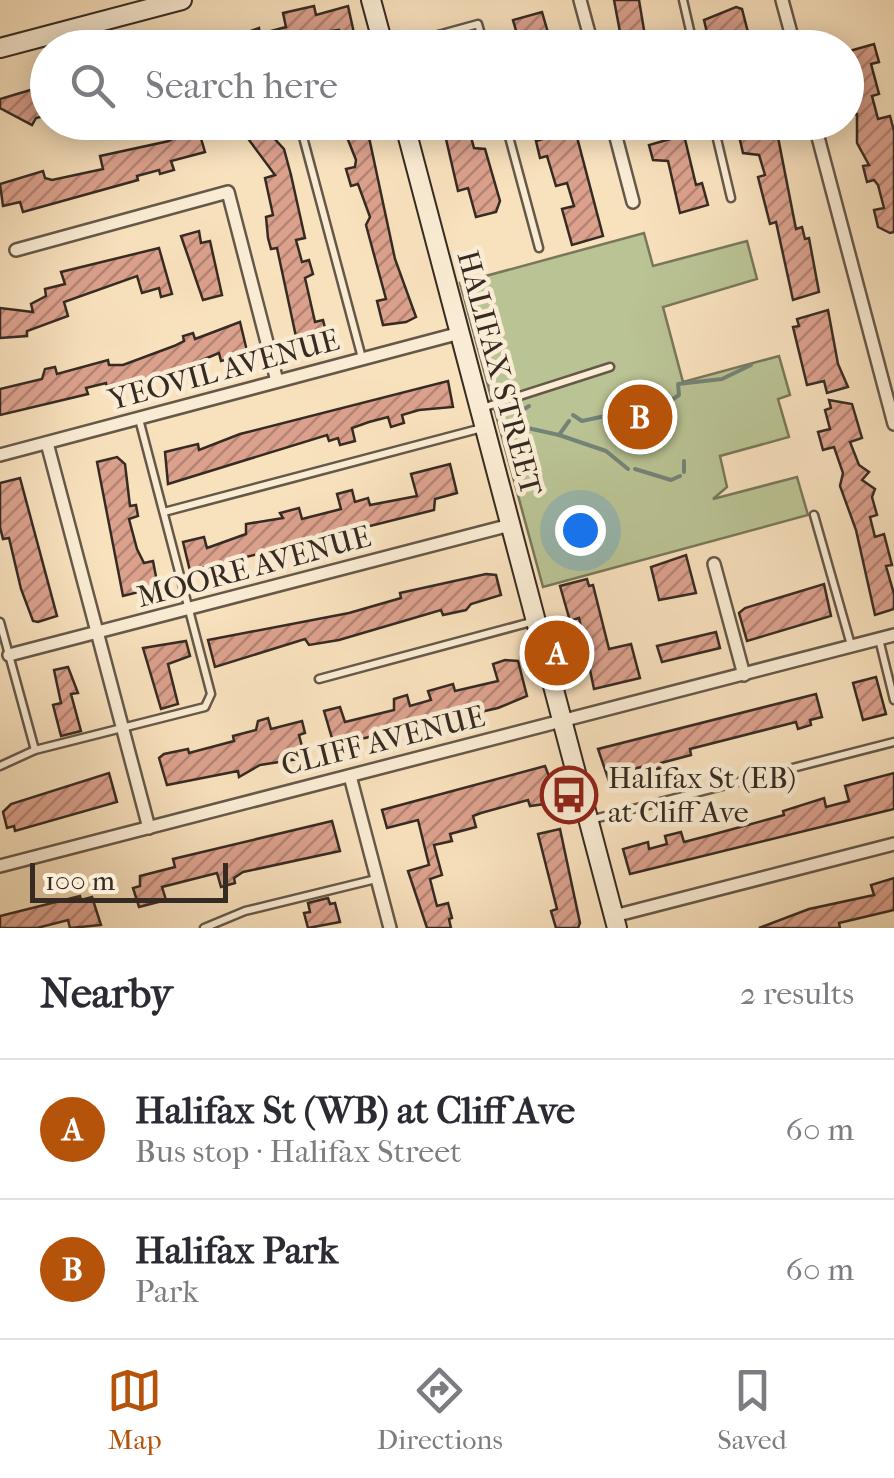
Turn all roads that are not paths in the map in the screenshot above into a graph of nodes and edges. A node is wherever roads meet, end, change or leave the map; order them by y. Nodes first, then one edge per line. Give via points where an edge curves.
1 (182, 0) edge
2 (371, 0) edge
3 (580, 0) edge
4 (683, 0) edge
5 (782, 0) edge
6 (68, 30) edge
7 (382, 30) edge
8 (456, 30) edge
9 (480, 30) edge
10 (588, 30) edge
11 (690, 30) edge
12 (790, 30) edge
13 (30, 40) edge
14 (0, 48) edge
15 (304, 140) edge
16 (409, 140) edge
17 (510, 140) edge
18 (617, 140) edge
19 (717, 140) edge
20 (819, 140) edge
21 (731, 198) dead end
22 (633, 202) dead end
23 (539, 248) dead end
24 (16, 250) dead end
25 (460, 333) junction
26 (363, 359) junction
27 (610, 367) dead end
28 (277, 382) junction
29 (483, 418) junction
30 (139, 419) junction
31 (894, 424) edge
32 (47, 443) junction
33 (0, 456) edge
34 (164, 512) junction
35 (814, 515) dead end
36 (510, 525) junction
37 (714, 564) dead end
38 (189, 609) junction
39 (535, 621) junction
40 (0, 622) edge
41 (98, 634) junction
42 (894, 635) edge
43 (878, 639) junction
44 (851, 647) junction
45 (9, 655) junction
46 (744, 675) junction
47 (319, 679) dead end
48 (894, 700) edge
49 (562, 721) junction
50 (122, 728) junction
51 (894, 742) edge
52 (36, 750) junction
53 (0, 766) edge
54 (350, 776) junction
55 (589, 820) junction
56 (149, 828) junction
57 (894, 844) edge
58 (0, 866) edge
59 (376, 879) junction
60 (616, 922) edge
61 (204, 928) edge
62 (390, 928) edge

1 - 6 street
2 - 7 street
3 - 10 street
4 - 11 lane
5 - 12 street
8 - 9 lane via 478,24
13 - 14 street
15 - 26 lane
16 - 25 street, HALIFAX STREET
17 - 23 lane
18 - 22 street
19 - 21 lane
20 - 31 street
24 - 28 street via 228,192
25 - 26 street, YEOVIL AVENUE
25 - 29 street, HALIFAX STREET
26 - 28 street, YEOVIL AVENUE
27 - 29 lane
28 - 30 street, YEOVIL AVENUE
29 - 34 lane
29 - 36 street, HALIFAX STREET
30 - 32 street, YEOVIL AVENUE
30 - 34 lane
32 - 33 street, YEOVIL AVENUE
32 - 41 street
34 - 38 lane
35 - 44 lane
36 - 38 street, MOORE AVENUE
36 - 39 street, HALIFAX STREET
37 - 46 street
38 - 41 street, MOORE AVENUE
38 - 50 lane via 212,694 205,707
39 - 47 lane
39 - 49 street, HALIFAX STREET
40 - 45 lane
41 - 45 street, MOORE AVENUE
41 - 50 street
42 - 43 street, CLIFF AVENUE
43 - 44 street, CLIFF AVENUE
43 - 48 lane
44 - 46 street, CLIFF AVENUE
45 - 52 lane
46 - 49 street, CLIFF AVENUE
49 - 54 street, CLIFF AVENUE
49 - 55 street, HALIFAX STREET
50 - 52 lane
50 - 56 street
51 - 55 lane
52 - 53 lane
54 - 56 street, CLIFF AVENUE
54 - 59 street
55 - 60 street, HALIFAX STREET
56 - 58 street, CLIFF AVENUE
57 - 60 street
59 - 61 lane via 245,911
59 - 62 street

